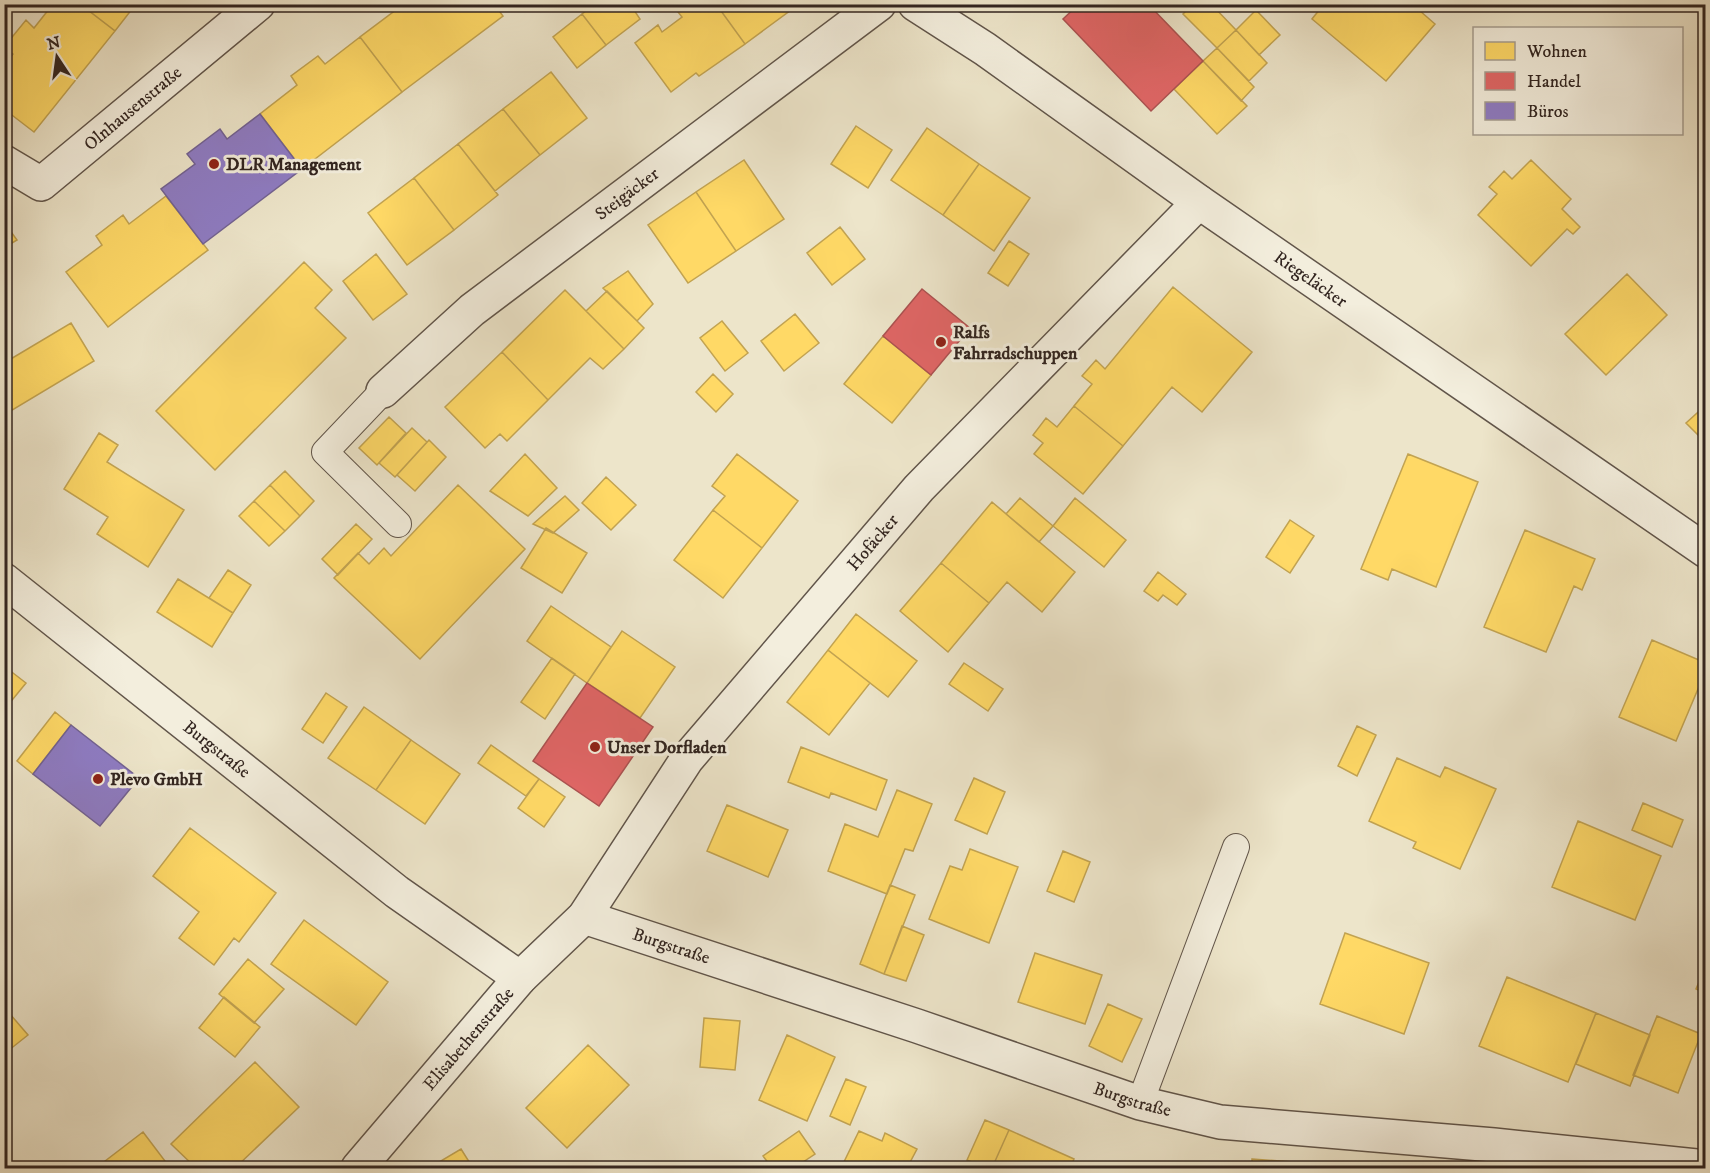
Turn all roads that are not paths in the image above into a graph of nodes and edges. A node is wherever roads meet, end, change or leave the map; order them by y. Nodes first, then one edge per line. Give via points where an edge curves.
1 (258, 4) edge
2 (879, 4) edge
3 (915, 4) edge
4 (4, 162) edge
5 (1199, 202) junction
6 (383, 391) joint
7 (398, 524) dead end
8 (1706, 551) edge
9 (4, 580) edge
10 (1236, 847) dead end
11 (584, 917) junction
12 (520, 978) junction
13 (1140, 1102) junction
14 (1706, 1167) edge
15 (358, 1168) edge

1 - 4 street, Olnhausenstraße via 41,184
2 - 6 street, Steigäcker via 472,309
3 - 5 street, Riegeläcker via 985,49
5 - 8 street, Riegeläcker
5 - 11 street, Hofäcker via 904,506 687,759
6 - 7 lane via 325,452
9 - 12 street, Burgstraße via 397,892
10 - 13 lane
11 - 12 street, Elisabethenstraße
11 - 13 street, Burgstraße
12 - 15 street, Elisabethenstraße
13 - 14 street, Burgstraße via 1220,1122

